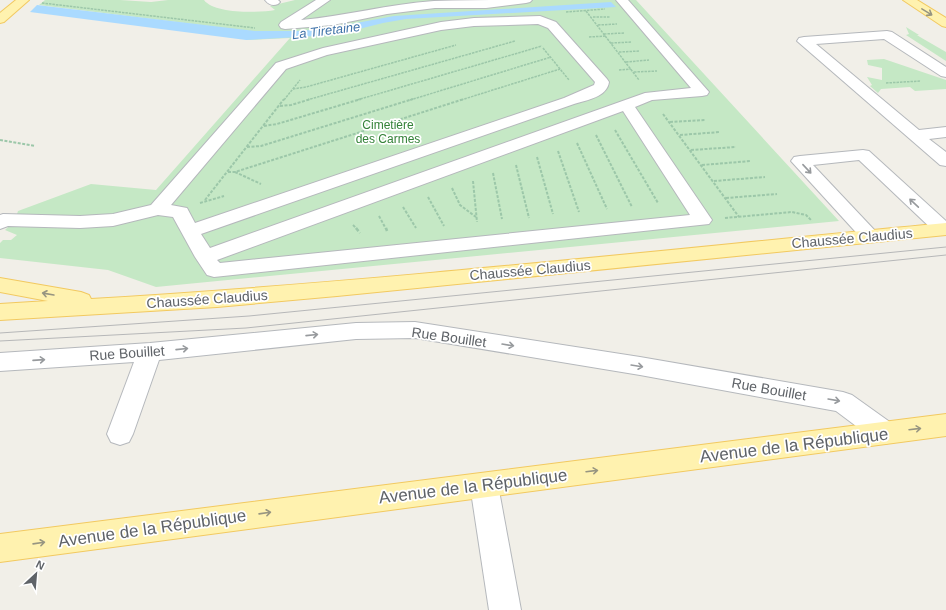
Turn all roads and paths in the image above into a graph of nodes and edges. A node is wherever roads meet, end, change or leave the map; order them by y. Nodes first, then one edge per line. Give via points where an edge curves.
1 (23, 0) edge
2 (324, 0) edge
3 (524, 0) edge
4 (909, 0) edge
5 (930, 0) edge
6 (37, 2) dead end
7 (440, 2) edge
8 (626, 4) edge
9 (562, 12) dead end
10 (946, 12) edge
11 (0, 19) edge
12 (946, 23) edge
13 (617, 24) dead end
14 (598, 25) dead end
15 (413, 26) junction
16 (255, 28) dead end
17 (628, 33) dead end
18 (604, 34) dead end
19 (519, 40) dead end
20 (538, 41) dead end
21 (634, 42) dead end
22 (611, 43) dead end
23 (456, 45) dead end
24 (542, 46) junction
25 (641, 51) dead end
26 (618, 52) dead end
27 (551, 57) junction
28 (656, 60) dead end
29 (626, 62) dead end
30 (560, 69) junction
31 (664, 70) dead end
32 (633, 72) dead end
33 (946, 73) edge
34 (302, 78) dead end
35 (924, 81) dead end
36 (567, 83) dead end
37 (857, 85) junction
38 (293, 89) junction
39 (626, 105) junction
40 (279, 106) junction
41 (600, 113) junction
42 (579, 120) junction
43 (705, 120) dead end
44 (670, 122) dead end
45 (263, 126) junction
46 (562, 127) junction
47 (720, 132) dead end
48 (946, 132) edge
49 (542, 134) junction
50 (679, 135) dead end
51 (916, 135) junction
52 (0, 140) edge
53 (523, 141) junction
54 (35, 146) dead end
55 (247, 147) junction
56 (736, 147) dead end
57 (502, 149) junction
58 (690, 150) dead end
59 (480, 157) junction
60 (750, 161) dead end
61 (946, 161) edge
62 (458, 165) junction
63 (701, 165) dead end
64 (227, 172) junction
65 (235, 172) junction
66 (436, 172) junction
67 (765, 177) dead end
68 (413, 181) junction
69 (713, 181) dead end
70 (255, 186) dead end
71 (388, 190) junction
72 (777, 194) dead end
73 (228, 195) dead end
74 (365, 198) junction
75 (725, 198) dead end
76 (205, 200) junction
77 (338, 208) junction
78 (158, 209) junction
79 (180, 212) junction
80 (1, 217) edge
81 (476, 217) junction
82 (702, 220) junction
83 (670, 223) junction
84 (642, 226) junction
85 (616, 229) junction
86 (944, 229) edge
87 (190, 231) junction
88 (586, 232) junction
89 (560, 234) junction
90 (870, 236) junction
91 (534, 237) junction
92 (506, 240) junction
93 (831, 240) junction
94 (479, 243) junction
95 (450, 246) junction
96 (423, 249) junction
97 (395, 252) junction
98 (367, 254) junction
99 (205, 257) junction
100 (0, 286) edge
101 (114, 306) junction
102 (0, 312) edge
103 (150, 352) junction
104 (0, 362) edge
105 (946, 425) edge
106 (885, 433) junction
107 (120, 434) dead end
108 (484, 485) junction
109 (0, 548) edge
110 (505, 610) edge

1 - 11 main road
2 - 7 street via 285,25 333,21
3 - 7 street via 486,4
4 -> 12 main road
5 - 10 main road
6 - 16 path
7 - 15 street via 420,12
8 - 9 path
8 - 39 street via 702,92 650,96
13 - 14 path
15 - 78 street via 280,66
15 - 87 street via 545,21 591,69 602,82 602,87
17 - 18 path
19 - 40 path via 298,103
20 - 24 path
21 - 22 path
23 - 38 path
24 - 27 path
24 - 45 path
25 - 26 path
27 - 30 path
27 - 55 path via 261,146
28 - 29 path
30 - 36 path via 569,80
30 - 65 path
31 - 32 path
33 - 37 street via 887,35 804,41
34 - 38 path
35 - 37 path
37 - 51 street
38 - 40 path
39 - 41 street
39 - 82 street
40 - 45 path
41 - 42 street
41 - 83 path via 609,121
42 - 46 street
42 - 84 path via 593,130
43 - 44 path
45 - 55 path
46 - 49 street
46 - 85 path via 575,138
47 - 50 path
48 - 51 street
49 - 53 street
49 - 88 path via 555,143
51 - 61 street
52 - 54 path
53 - 57 street
53 - 89 path via 535,150
55 - 64 path
56 - 58 path
57 - 59 street
57 - 91 path via 514,157
59 - 62 street
59 - 92 path via 492,165
60 - 63 path
62 - 66 street
62 - 81 path via 472,173
64 - 65 path
64 - 76 path
65 - 70 path via 261,184
66 - 68 street
66 - 81 path via 451,186 460,205
67 - 69 path
68 - 71 street
68 - 95 path via 425,192 448,232
71 - 74 street
71 - 96 path via 400,201 422,237
72 - 75 path
73 - 76 path
74 - 77 street
74 - 97 path via 395,239
76 - 79 path
77 - 98 path via 365,238
77 - 99 street
78 - 79 street
78 - 80 street via 113,220 80,222
79 - 87 street
81 - 94 path
82 - 83 street
82 - 93 path via 800,213 806,215
83 - 84 street
84 - 85 street
85 - 88 street
86 - 90 main road, Chaussée Claudius
86 -> 90 street via 863,155 800,161
87 - 99 street
88 - 89 street
89 - 91 street
90 - 93 main road, Chaussée Claudius
91 - 92 street
92 - 94 street
93 - 101 main road, Chaussée Claudius via 330,290
94 - 95 street
95 - 96 street
96 - 97 street
97 - 98 street
98 - 99 street via 214,270
101 -> 100 main road
101 - 102 main road
104 -> 103 street, Rue Bouillet
103 -> 106 street, Rue Bouillet via 356,331 414,330 843,402
103 - 107 street
106 -> 105 main road, Avenue de la République
108 -> 106 main road, Avenue de la République
109 -> 108 main road, Avenue de la République
108 - 110 street

